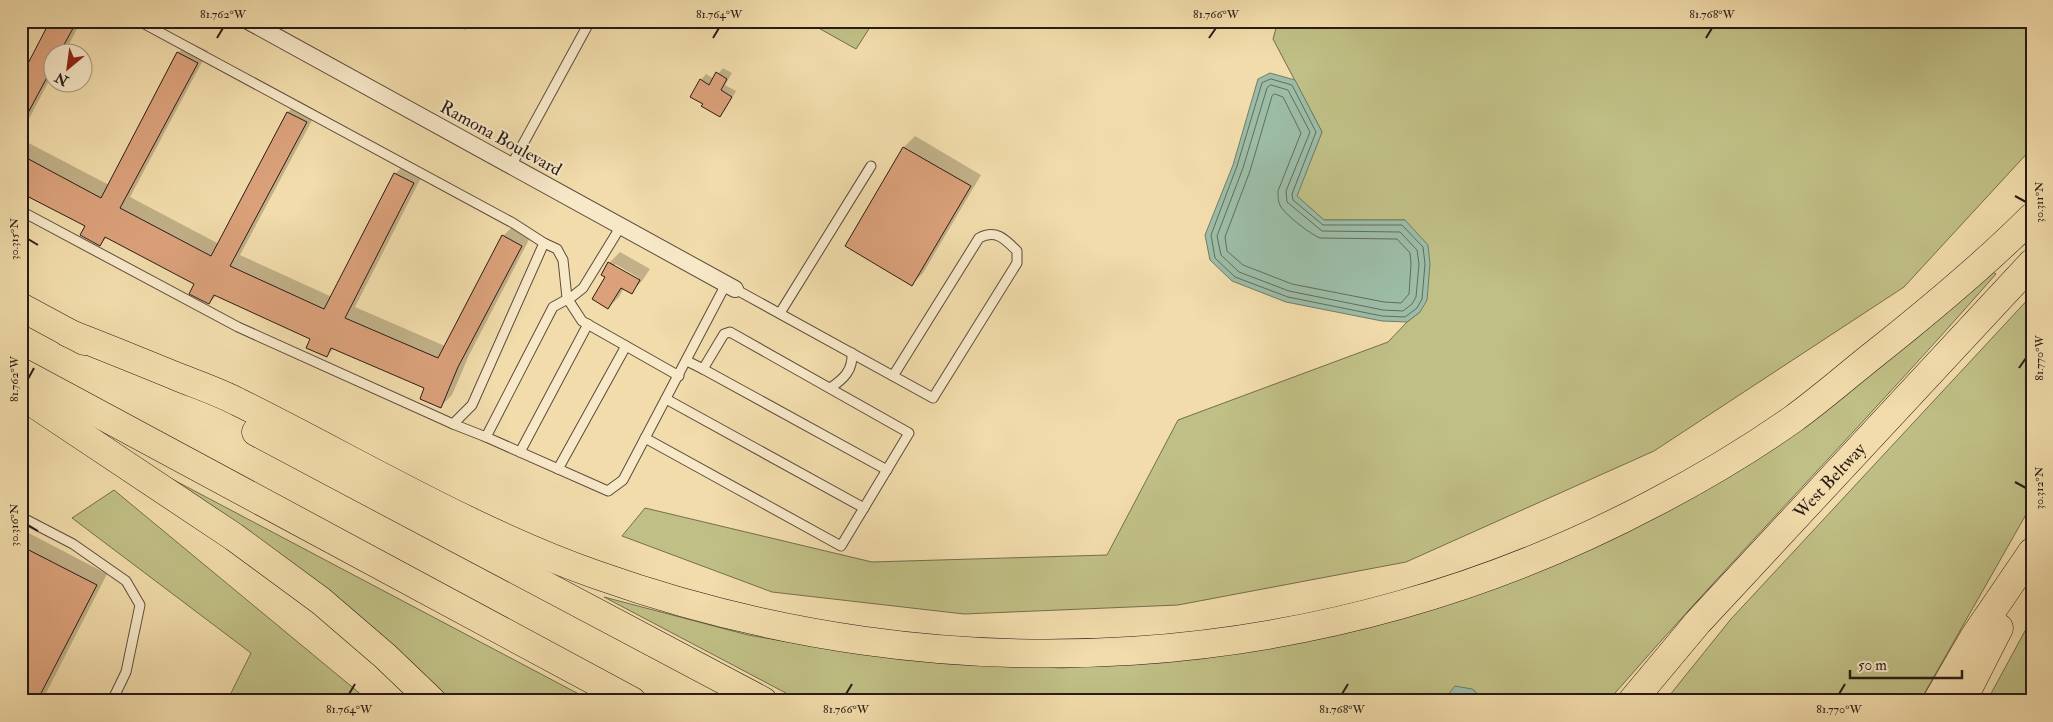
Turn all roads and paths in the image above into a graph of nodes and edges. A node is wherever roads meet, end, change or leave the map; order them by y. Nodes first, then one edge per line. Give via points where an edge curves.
1 (139, 21) edge
2 (248, 21) edge
3 (590, 21) edge
4 (511, 166) junction
5 (871, 166) dead end
6 (21, 211) edge
7 (2032, 217) edge
8 (621, 226) junction
9 (544, 243) junction
10 (2032, 263) edge
11 (731, 286) junction
12 (568, 298) junction
13 (21, 307) edge
14 (780, 313) junction
15 (588, 324) junction
16 (68, 333) junction
17 (626, 346) junction
18 (852, 353) junction
19 (687, 361) junction
20 (703, 369) junction
21 (21, 372) edge
22 (679, 376) junction
23 (893, 376) junction
24 (830, 388) junction
25 (21, 395) edge
26 (666, 399) junction
27 (453, 424) junction
28 (486, 437) junction
29 (645, 438) junction
30 (520, 452) junction
31 (558, 469) junction
32 (887, 470) junction
33 (864, 508) junction
34 (21, 518) edge
35 (2032, 552) edge
36 (2032, 563) edge
37 (112, 701) edge
38 (432, 701) edge
39 (632, 701) edge
40 (763, 701) edge
41 (1632, 701) edge
42 (1937, 701) edge
43 (1962, 701) edge

1 - 9 lane via 513,223
2 - 4 street, Ramona Boulevard
3 - 4 lane
4 - 8 street, Ramona Boulevard
5 - 14 lane
6 - 27 lane via 238,327
7 - 16 highway via 1948,296 1794,418 1724,464 1653,504 1576,540 1524,563 1365,614 1227,642 1086,654 1030,655 862,642 755,622 596,575 475,525 232,398
8 - 11 street, Ramona Boulevard
8 - 12 lane via 583,288
9 - 12 lane via 557,249 563,260
9 - 27 lane via 472,405
10 - 41 highway, West Beltway via 1698,622
11 - 14 lane
11 - 19 lane
12 - 15 lane via 582,321
12 - 28 lane via 553,306
13 - 16 highway
14 - 18 lane
15 - 17 lane
15 - 30 lane
16 - 40 highway
17 - 22 lane
17 - 31 lane
18 - 23 lane
18 - 24 lane via 852,362 842,381
19 - 20 lane
19 - 22 lane
20 - 24 lane via 724,334 730,332
20 - 32 lane
21 - 39 highway
22 - 26 lane
23 - 23 lane via 933,398 1017,263 1017,251 998,236 988,233 979,238
24 - 32 lane via 909,433
25 - 38 highway via 234,537 321,601
26 - 29 lane
26 - 33 lane
27 - 28 lane
28 - 30 lane
29 - 31 lane via 622,480 608,490
29 - 33 lane via 841,546
30 - 31 lane
32 - 33 lane
34 - 37 lane via 73,544 126,581 140,605 126,672
35 - 42 highway via 1974,637
36 - 43 highway

